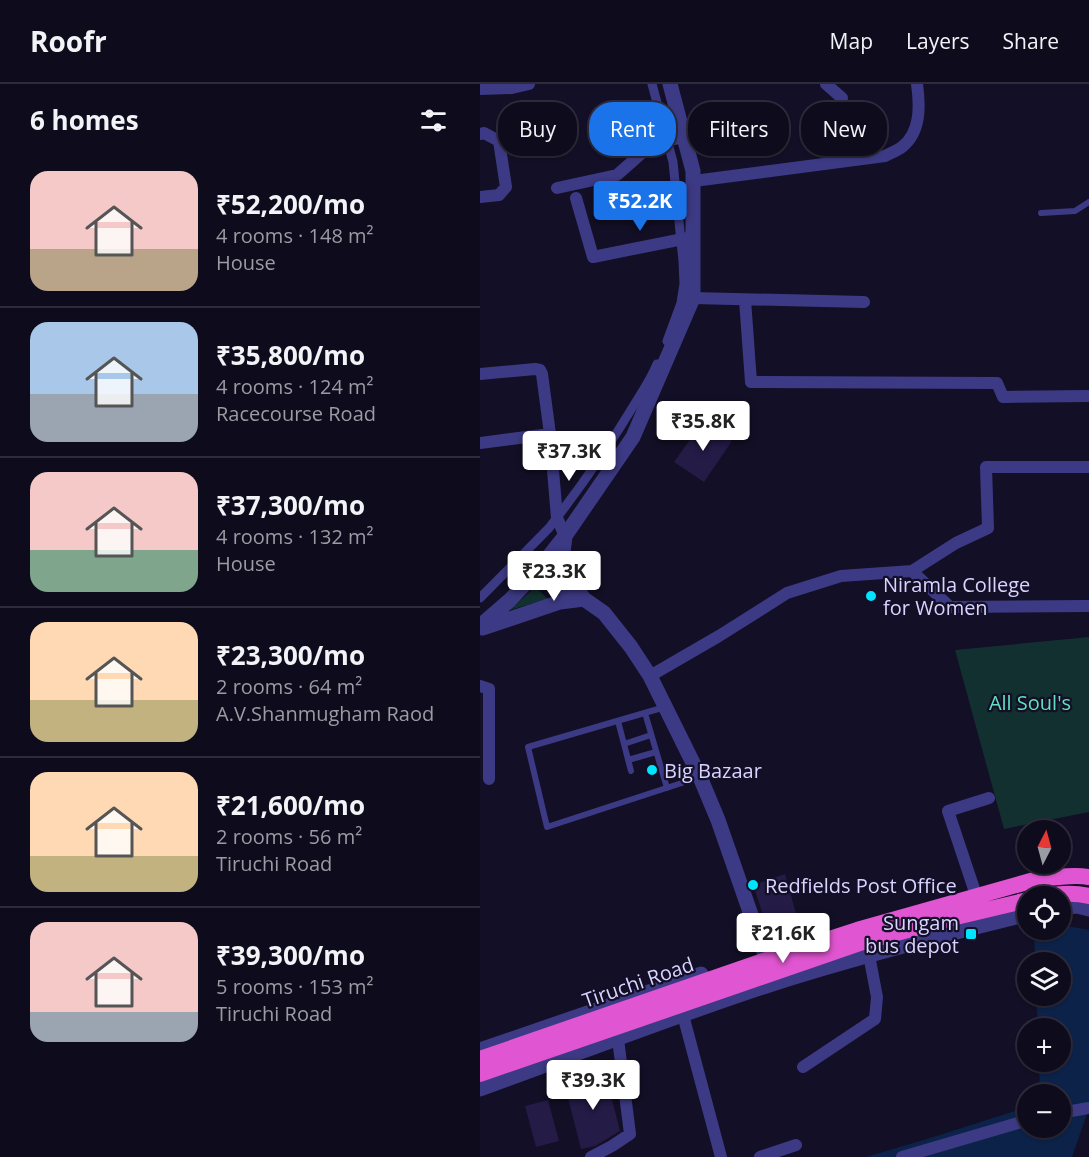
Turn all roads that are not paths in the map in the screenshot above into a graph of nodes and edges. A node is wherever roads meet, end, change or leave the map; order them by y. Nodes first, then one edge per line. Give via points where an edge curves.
1 (529, 84) edge
2 (651, 84) edge
3 (670, 84) edge
4 (826, 84) edge
5 (916, 84) edge
6 (480, 89) edge
7 (842, 98) dead end
8 (656, 102) edge
9 (480, 134) edge
10 (684, 137) junction
11 (676, 138) edge
12 (638, 156) edge
13 (671, 156) edge
14 (694, 181) junction
15 (557, 188) dead end
16 (480, 197) edge
17 (576, 198) dead end
18 (1089, 202) edge
19 (1041, 213) dead end
20 (687, 238) junction
21 (693, 298) junction
22 (746, 300) junction
23 (864, 302) dead end
24 (480, 374) edge
25 (1089, 396) edge
26 (550, 435) junction
27 (480, 443) edge
28 (1089, 467) edge
29 (557, 518) junction
30 (565, 536) junction
31 (912, 571) junction
32 (528, 580) junction
33 (480, 598) edge
34 (584, 599) junction
35 (1089, 606) edge
36 (480, 627) edge
37 (650, 676) junction
38 (480, 686) edge
39 (666, 707) junction
40 (645, 713) junction
41 (618, 721) junction
42 (651, 735) junction
43 (484, 742) edge
44 (624, 744) junction
45 (656, 752) junction
46 (628, 760) junction
47 (631, 771) dead end
48 (700, 777) junction
49 (489, 779) dead end
50 (667, 788) junction
51 (989, 798) dead end
52 (1089, 872) edge
53 (1089, 878) edge
54 (974, 889) junction
55 (1071, 893) edge
56 (1089, 896) edge
57 (1017, 903) edge
58 (1071, 907) edge
59 (1089, 909) edge
60 (1017, 917) edge
61 (764, 952) junction
62 (869, 955) junction
63 (683, 1015) junction
64 (618, 1039) junction
65 (480, 1050) edge
66 (480, 1059) edge
67 (803, 1067) dead end
68 (480, 1074) edge
69 (480, 1089) edge
70 (1089, 1108) edge
71 (1071, 1111) edge
72 (1017, 1123) edge
73 (796, 1145) dead end
74 (611, 1152) edge
75 (591, 1157) edge
76 (722, 1157) edge
77 (760, 1157) edge
78 (902, 1157) edge

1 - 6 street
2 - 8 street
3 - 10 street
4 - 7 street
5 - 14 street via 918,120 913,135 901,148 885,156
9 - 16 street via 499,141 506,187 499,195
10 - 11 street
10 - 14 street
12 - 15 street via 617,175
13 - 20 street
14 - 20 street
17 - 20 street via 593,257
18 - 19 lane via 1075,210
20 - 21 street
20 - 29 street via 681,303 654,370 603,456
21 - 22 street
21 - 30 street via 633,437
22 - 23 street
22 - 25 street via 751,382 997,383 1003,397
24 - 26 street via 540,370
26 - 27 street
26 - 29 street
28 - 31 street via 986,467 988,528
29 - 30 street
29 - 33 street
30 - 32 street
30 - 34 street via 564,565
31 - 35 street via 950,607
31 - 37 street via 841,576 787,593
32 - 34 street via 544,579
32 - 36 street
34 - 36 street via 560,602
34 - 37 street via 604,613
37 - 39 street
38 - 43 street via 489,689
39 - 40 lane
39 - 48 street
40 - 41 lane
40 - 42 lane
41 - 44 lane
41 - 50 lane via 528,747 547,827
42 - 44 lane
42 - 45 lane
43 - 49 street
44 - 46 lane
45 - 46 lane
45 - 50 lane
46 - 47 lane
48 - 50 lane
48 - 61 street
51 - 54 street via 948,811
52 - 54 street via 1059,869
53 - 66 highway, Tiruchi Road via 1034,880 857,930
54 - 61 street
55 - 56 highway
57 - 68 highway, Tiruchi Road via 863,942
58 - 59 street
60 - 62 street
61 - 65 street
62 - 63 street
62 - 67 street via 877,997 874,1019
63 - 64 street
63 - 76 street
64 - 69 street
64 - 74 street via 630,1134
70 - 71 street
72 - 78 street
73 - 77 street
74 - 75 street

